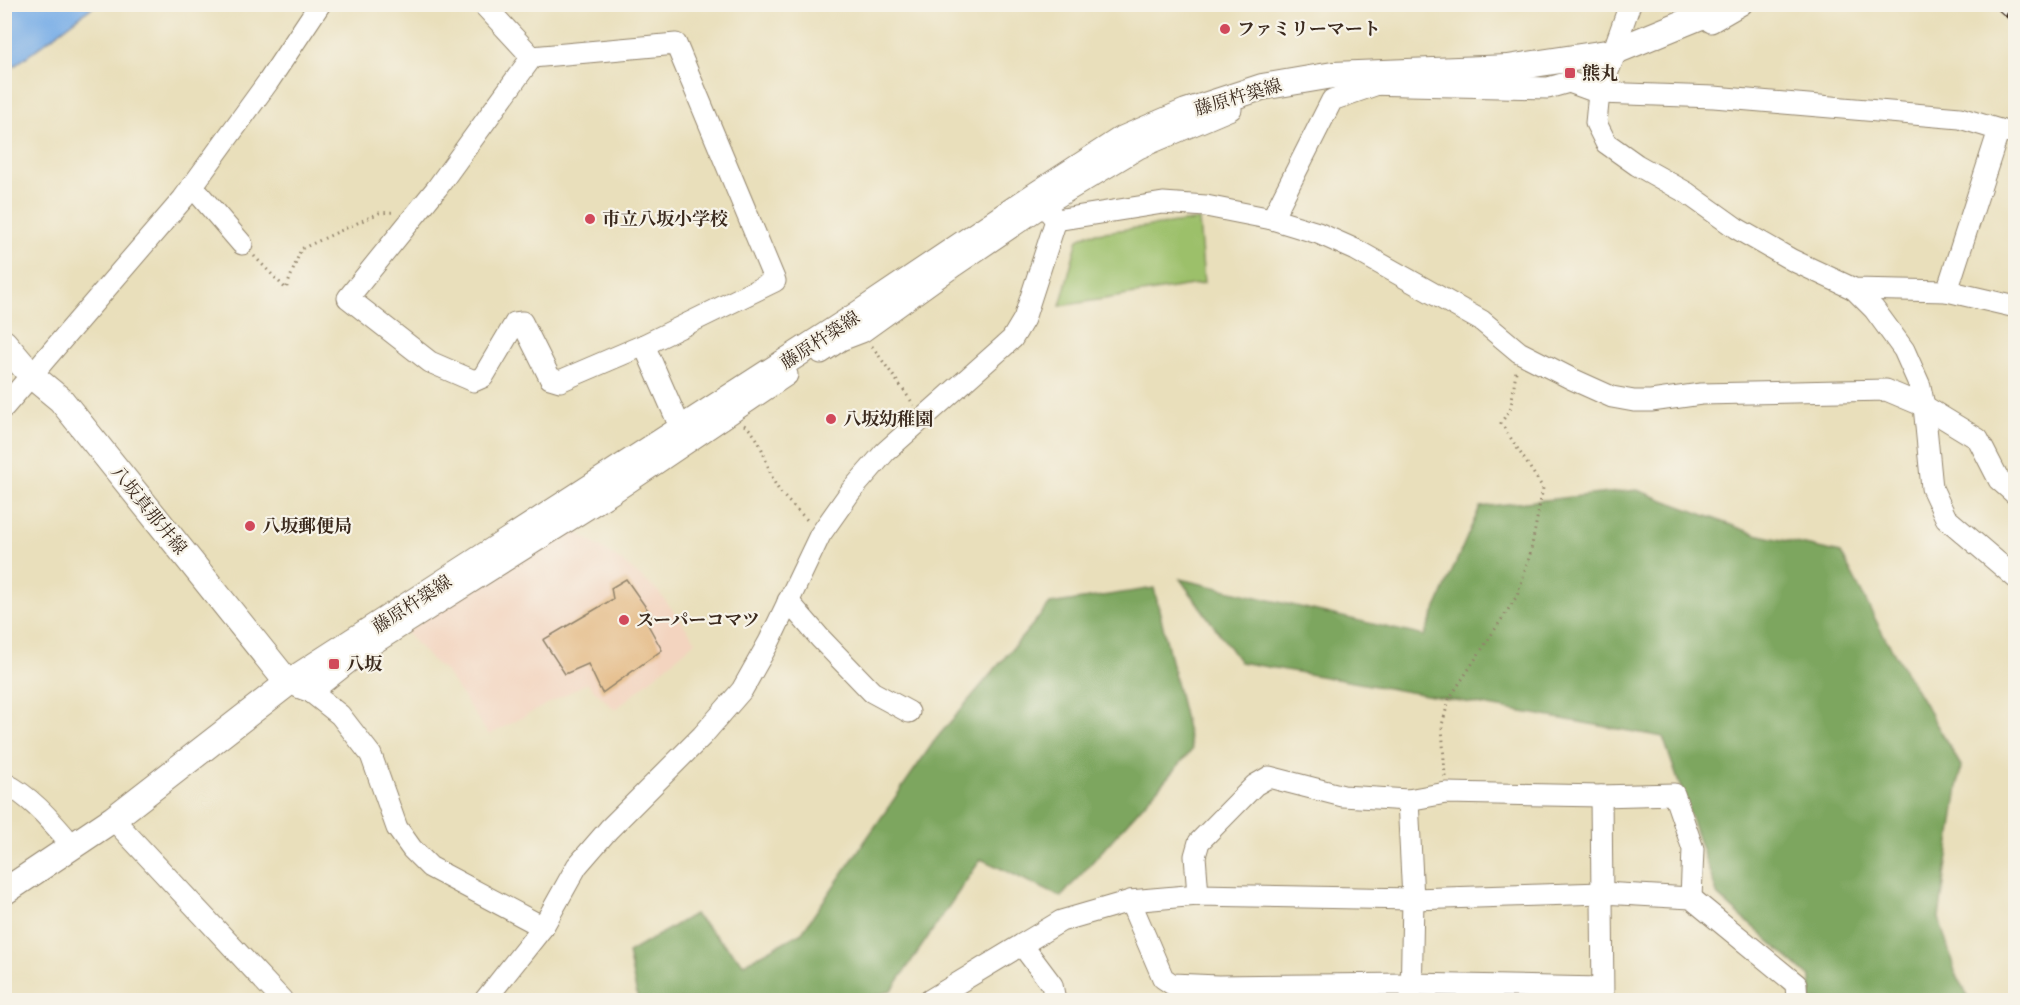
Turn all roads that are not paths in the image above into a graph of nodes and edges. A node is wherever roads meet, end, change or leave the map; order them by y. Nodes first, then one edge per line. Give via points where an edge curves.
1 (320, 4) edge
2 (483, 4) edge
3 (1630, 4) edge
4 (1723, 4) edge
5 (1742, 4) edge
6 (1613, 56) junction
7 (532, 57) junction
8 (1375, 85) junction
9 (1599, 93) junction
10 (2007, 132) edge
11 (192, 186) junction
12 (1044, 207) junction
13 (1272, 219) junction
14 (242, 244) road end
15 (1854, 289) junction
16 (1947, 291) junction
17 (2016, 307) edge
18 (4, 343) edge
19 (644, 345) junction
20 (32, 376) junction
21 (1924, 406) junction
22 (4, 407) edge
23 (681, 429) junction
24 (2016, 495) edge
25 (2016, 578) edge
26 (788, 601) junction
27 (300, 687) junction
28 (909, 712) dead end
29 (4, 783) edge
30 (1601, 796) junction
31 (1408, 800) junction
32 (113, 819) junction
33 (72, 845) junction
34 (4, 892) edge
35 (1602, 893) junction
36 (1198, 895) junction
37 (1691, 898) junction
38 (1413, 899) junction
39 (1130, 901) junction
40 (543, 927) junction
41 (1022, 945) junction
42 (1411, 992) edge
43 (1218, 993) edge
44 (1314, 993) edge
45 (1507, 993) edge
46 (1602, 994) edge
47 (282, 1000) edge
48 (485, 1000) edge
49 (930, 1000) edge
50 (1055, 1000) edge
51 (1797, 1000) edge

1 - 11 street
2 - 7 street
3 - 6 street
4 - 6 main road, 藤原杵築線
5 - 6 street via 1660,46
6 - 9 street
6 - 12 main road, 藤原杵築線 via 1508,68 1333,75 1262,87 1186,112 1121,140
7 - 19 street via 676,44 775,281
7 - 19 street via 437,188 348,298 430,362 474,381 483,376 515,323 522,322 550,378 561,381
8 - 9 street via 1548,88 1569,82
8 - 12 street via 1340,81 1290,89 1217,114 1139,148
8 - 13 street via 1332,100
9 - 10 street via 1714,97 1960,118
9 - 15 street via 1596,123 1606,143 1736,228
10 - 16 street via 1996,144
11 - 14 street
11 - 20 street
12 - 13 street via 1163,203 1206,206
12 - 23 main road, 藤原杵築線 via 850,320
12 - 26 street via 1024,319 1012,339 885,452 820,535
12 - 27 street via 862,332 841,340 614,492
13 - 21 street via 1356,250 1482,321 1519,352 1612,397 1651,401 1701,394 1886,390
15 - 16 street
15 - 21 street via 1904,350
16 - 17 street
18 - 20 main road, 八坂真那井線
19 - 23 street
20 - 22 street
20 - 27 main road, 八坂真那井線 via 62,400
21 - 24 street via 1978,439 1999,480
21 - 25 street via 1932,488 1946,518
23 - 27 main road, 藤原杵築線
26 - 28 street via 872,692
26 - 40 street via 742,690 577,866
27 - 32 main road, 藤原杵築線
27 - 40 street via 340,715 371,755 397,828 430,867
29 - 33 street via 27,798
30 - 31 street via 1446,794
30 - 35 street
30 - 37 street via 1674,794 1693,849
31 - 36 street via 1343,796 1269,777 1255,785 1199,842 1195,856
31 - 38 street
32 - 33 main road, 藤原杵築線
32 - 47 street
33 - 34 main road, 藤原杵築線
35 - 37 street
35 - 38 street
35 - 46 street
36 - 38 street
36 - 39 street
37 - 51 street via 1796,984
38 - 42 street
39 - 41 street via 1061,921
39 - 43 street via 1163,978 1172,984
40 - 48 street
41 - 49 street
41 - 50 street via 1052,985
42 - 44 street
42 - 45 street
43 - 44 street
45 - 46 street

